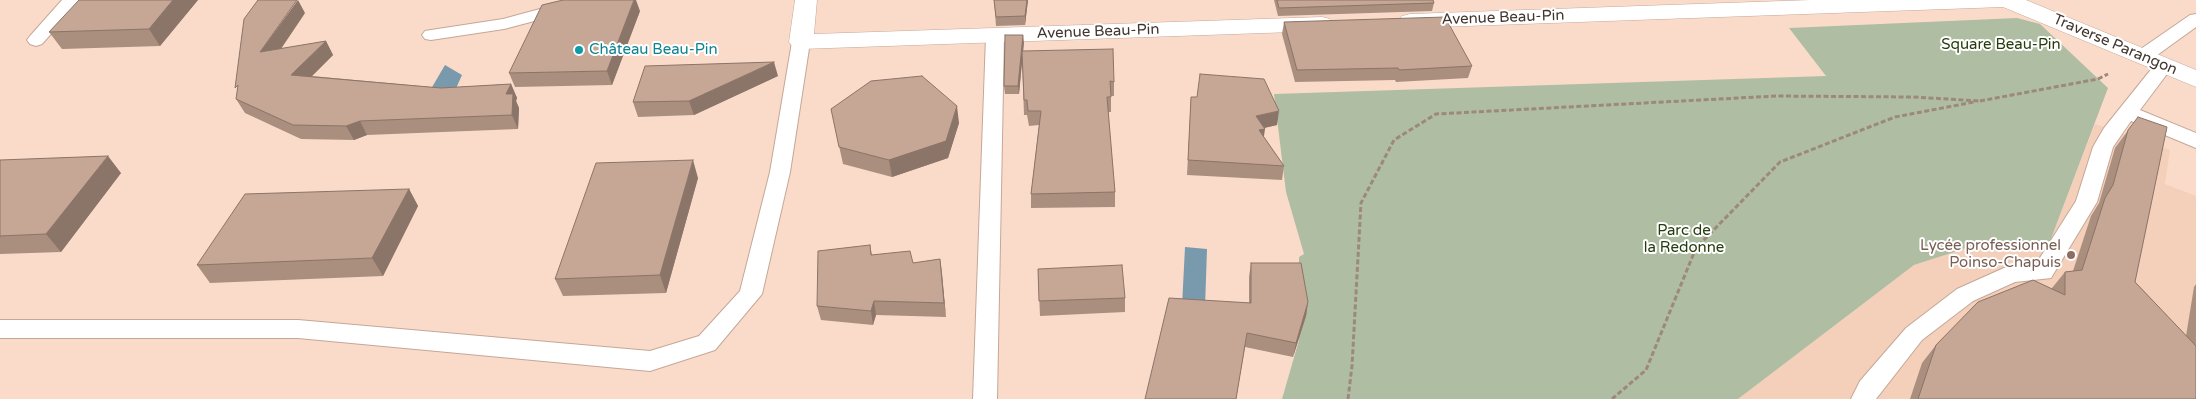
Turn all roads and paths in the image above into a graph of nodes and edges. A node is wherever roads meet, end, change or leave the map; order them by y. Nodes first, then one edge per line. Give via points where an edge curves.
1 (72, 0) edge
2 (593, 0) edge
3 (806, 0) edge
4 (2007, 0) edge
5 (2042, 0) edge
6 (1394, 22) edge
7 (2193, 23) edge
8 (1344, 24) edge
9 (431, 35) dead end
10 (995, 36) junction
11 (36, 40) dead end
12 (801, 42) junction
13 (2154, 57) junction
14 (2196, 62) edge
15 (2098, 79) dead end
16 (2196, 79) edge
17 (1980, 101) junction
18 (2128, 112) junction
19 (2196, 141) edge
20 (0, 330) edge
21 (985, 399) edge
22 (1348, 399) edge
23 (1612, 399) edge
24 (1863, 399) edge

1 - 11 lane
2 - 9 lane via 504,24
3 - 12 street
4 - 6 street, Avenue Beau-Pin
4 - 13 street, Traverse Parangon
5 - 13 street, Traverse Parangon
7 - 13 lane
8 - 10 street, Avenue Beau-Pin
10 - 12 street, Avenue Beau-Pin
10 - 21 lane
12 - 20 lane via 780,172 751,294 707,343 650,361 298,329
13 - 14 street, Traverse Parangon
13 - 16 street, Traverse Parangon
13 - 18 lane
15 - 17 path
17 - 22 path via 1776,96 1436,114 1394,140 1362,203
17 - 23 path via 1895,117 1780,162 1696,248 1646,370
18 - 19 lane
18 - 24 lane via 2102,147 2086,202 2043,272 2012,274 1965,296 1914,334

